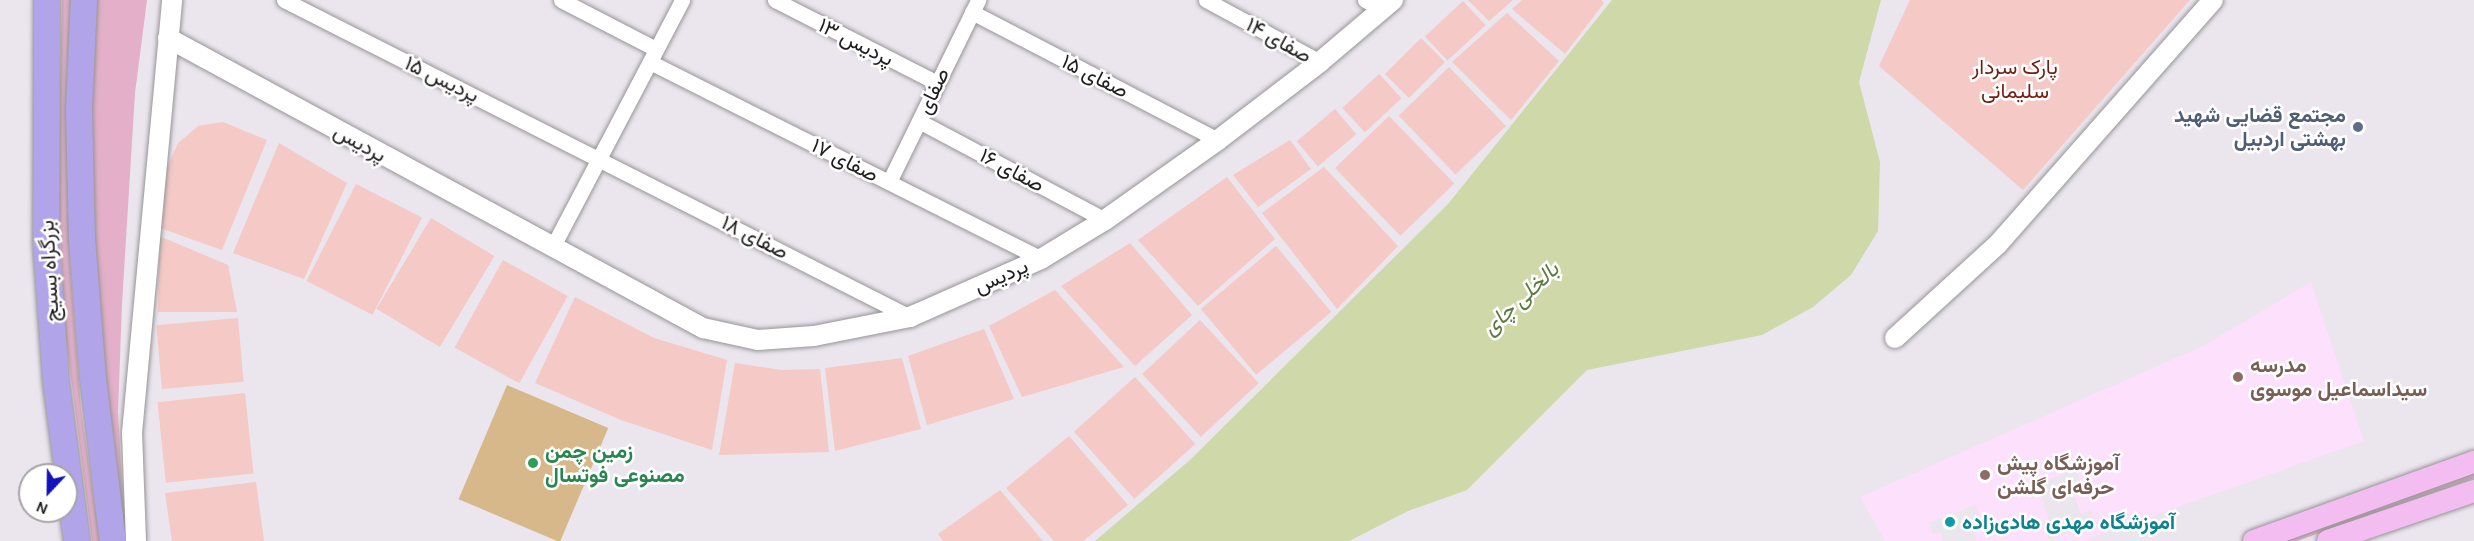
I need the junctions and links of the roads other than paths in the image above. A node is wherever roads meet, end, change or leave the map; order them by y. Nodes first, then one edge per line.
1 (47, 0) edge
2 (84, 0) edge
3 (172, 0) edge
4 (284, 0) edge
5 (561, 0) edge
6 (682, 0) edge
7 (775, 0) edge
8 (1206, 0) edge
9 (1365, 0) edge
10 (2213, 0) edge
11 (1388, 5) edge
12 (975, 6) edge
13 (168, 38) junction
14 (653, 55) junction
15 (1320, 62) junction
16 (937, 83) junction
17 (919, 121) junction
18 (1218, 140) junction
19 (600, 157) junction
20 (889, 182) junction
21 (1105, 220) junction
22 (552, 248) junction
23 (1041, 259) junction
24 (910, 317) junction
25 (1895, 338) dead end
26 (2474, 462) edge
27 (2474, 491) edge
28 (77, 541) edge
29 (113, 541) edge
30 (136, 541) edge
31 (2254, 541) edge
32 (2328, 541) edge

1 - 28 highway, بزرگراه بسیج
2 - 29 highway, بزرگراه بسیج
3 - 13 street
4 - 19 street, پردیس ۱۵
5 - 14 street, صفای ۱۷
6 - 14 street
7 - 16 street, پردیس ۱۳
8 - 15 street, صفای ۱۴
9 - 11 street
10 - 25 street
11 - 15 street, پردیس
12 - 16 street, صفای
12 - 18 street, صفای ۱۵
13 - 22 street, پردیس
13 - 30 street
14 - 19 street
14 - 20 street, صفای ۱۷
15 - 18 street, پردیس
16 - 17 street, صفای
17 - 20 street, صفای
17 - 21 street, صفای ۱۶
18 - 21 street, پردیس
19 - 22 street
19 - 24 street, صفای ۱۸
20 - 23 street, صفای ۱۷
21 - 23 street, پردیس
22 - 24 street, پردیس
23 - 24 street, پردیس
26 - 31 main road
27 - 32 main road

